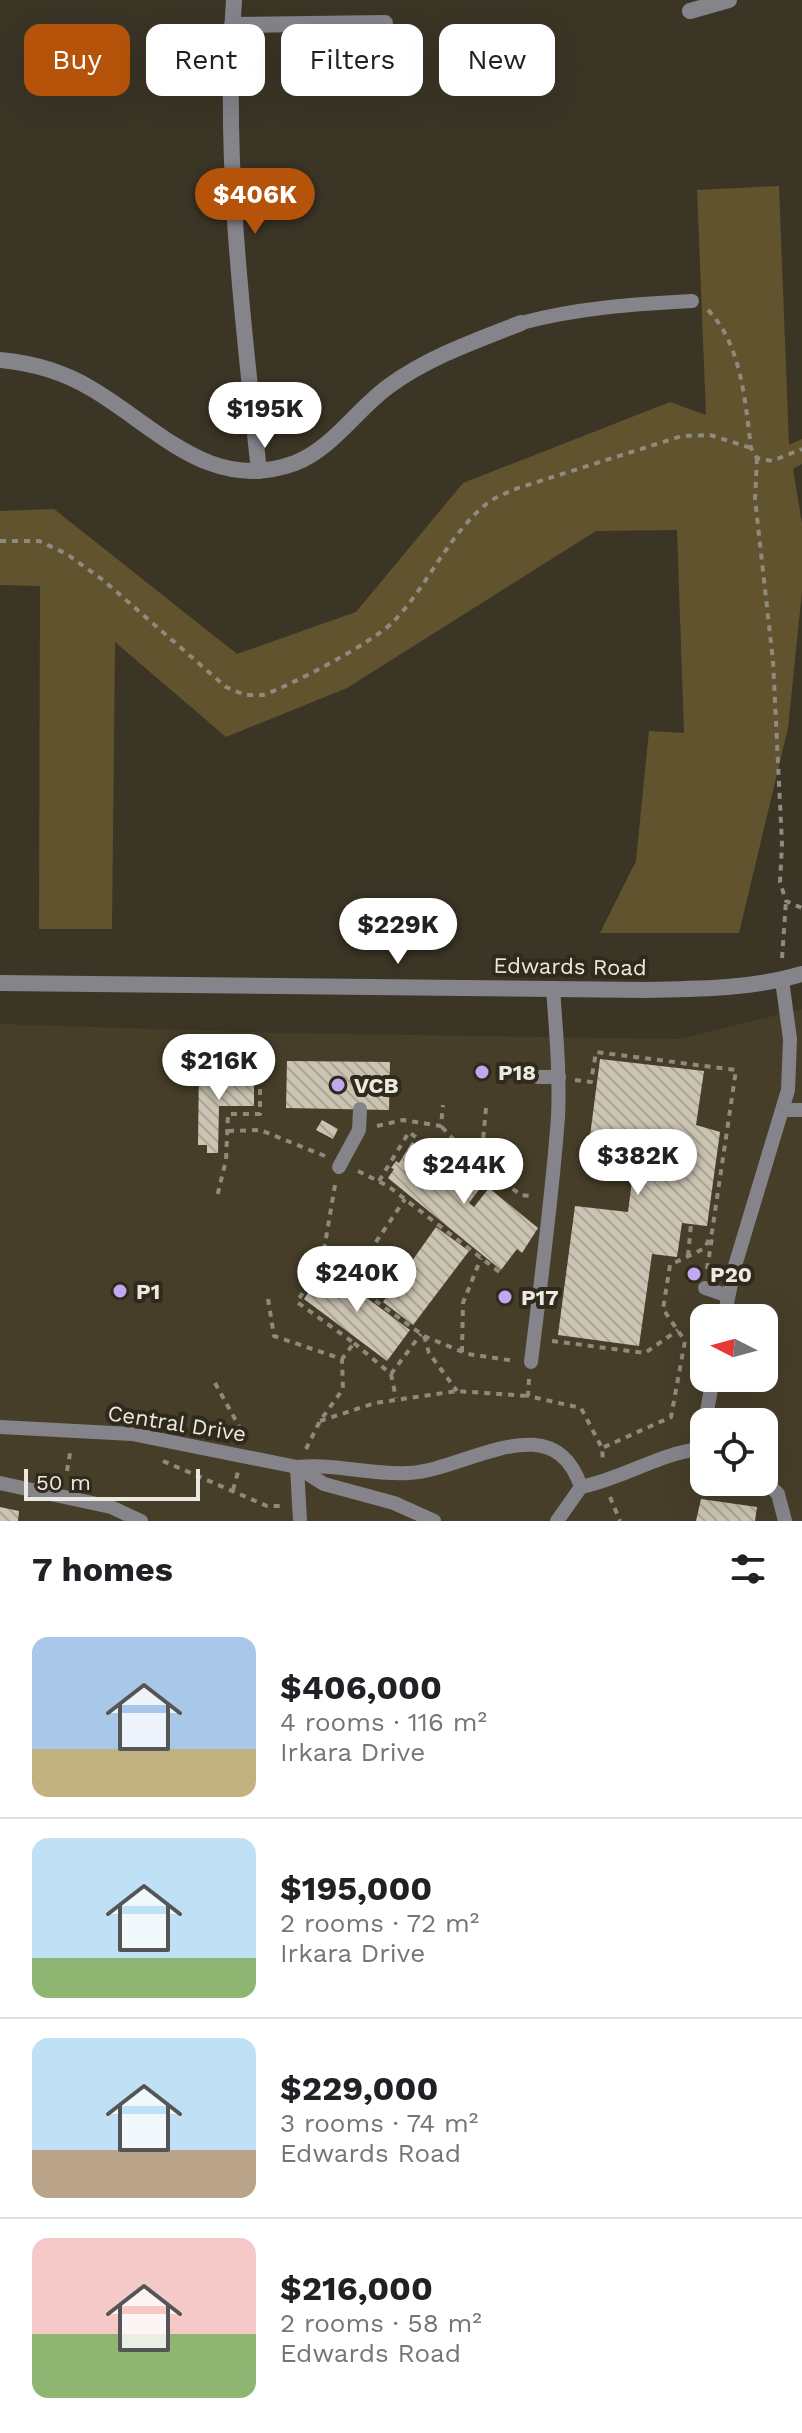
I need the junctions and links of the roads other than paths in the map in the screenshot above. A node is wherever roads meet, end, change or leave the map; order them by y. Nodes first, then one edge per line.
1 (234, 0) edge
2 (729, 0) edge
3 (690, 11) dead end
4 (385, 23) dead end
5 (232, 24) edge
6 (265, 25) edge
7 (232, 96) edge
8 (692, 301) road end
9 (521, 323) joint
10 (0, 360) edge
11 (259, 471) junction
12 (782, 971) junction
13 (802, 974) edge
14 (0, 983) edge
15 (553, 988) junction
16 (538, 1077) dead end
17 (559, 1077) junction
18 (360, 1109) dead end
19 (784, 1110) junction
20 (802, 1110) edge
21 (339, 1164) road end
22 (705, 1288) road end
23 (728, 1296) junction
24 (727, 1304) edge
25 (531, 1362) road end
26 (0, 1427) edge
27 (690, 1450) edge
28 (297, 1467) junction
29 (0, 1483) edge
30 (581, 1487) junction
31 (778, 1494) edge
32 (299, 1515) edge
33 (141, 1521) edge
34 (434, 1521) edge
35 (557, 1521) edge
36 (785, 1521) edge

1 - 5 street
2 - 3 street
4 - 6 street
7 - 11 street
8 - 9 lane
9 - 11 street
10 - 11 street
12 - 13 street, Edwards Road
12 - 15 street, Edwards Road
12 - 19 lane
14 - 15 street, Edwards Road
15 - 17 lane
16 - 17 lane
17 - 25 lane
18 - 21 lane
19 - 20 lane
19 - 23 lane
22 - 23 lane
23 - 24 lane
26 - 28 lane, Central Drive
27 - 30 lane
28 - 30 lane, Central Drive
28 - 32 lane
28 - 34 lane, Central Drive
29 - 33 lane
30 - 35 lane
31 - 36 lane

